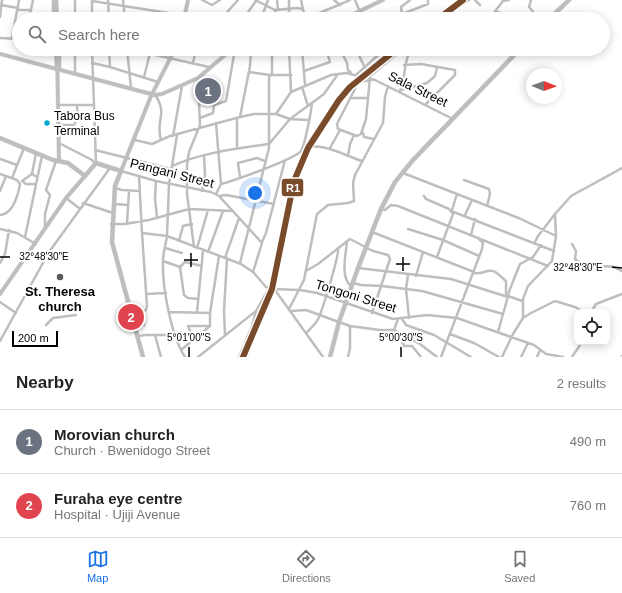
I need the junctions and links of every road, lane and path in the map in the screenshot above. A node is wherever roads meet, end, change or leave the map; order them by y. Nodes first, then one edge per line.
1 (2, 0) edge
2 (19, 0) edge
3 (33, 0) edge
4 (55, 0) edge
5 (75, 0) edge
6 (123, 0) edge
7 (188, 0) edge
8 (202, 0) edge
9 (220, 0) edge
10 (238, 0) edge
11 (256, 0) edge
12 (268, 0) edge
13 (277, 0) edge
14 (289, 0) edge
15 (301, 0) edge
16 (334, 0) edge
17 (350, 0) edge
18 (356, 0) edge
19 (383, 0) edge
20 (410, 0) edge
21 (428, 0) edge
22 (470, 0) edge
23 (475, 0) edge
24 (509, 0) edge
25 (531, 0) edge
26 (569, 0) edge
27 (92, 1) edge
28 (108, 2) edge
29 (1, 5) junction
30 (124, 5) junction
31 (340, 5) junction
32 (480, 5) dead end
33 (267, 8) junction
34 (18, 9) junction
35 (290, 9) junction
36 (302, 9) junction
37 (31, 10) joint
38 (277, 10) junction
39 (360, 11) joint
40 (17, 12) edge
41 (56, 12) edge
42 (75, 12) edge
43 (92, 12) edge
44 (109, 12) edge
45 (124, 12) edge
46 (159, 12) edge
47 (185, 12) edge
48 (227, 12) edge
49 (248, 12) edge
50 (265, 12) edge
51 (290, 12) edge
52 (304, 12) edge
53 (324, 12) edge
54 (402, 12) edge
55 (405, 12) edge
56 (451, 12) edge
57 (495, 12) edge
58 (533, 12) edge
59 (556, 12) edge
60 (0, 17) edge
61 (0, 38) edge
62 (12, 38) edge
63 (0, 54) edge
64 (57, 56) edge
65 (75, 56) edge
66 (92, 56) edge
67 (109, 56) edge
68 (129, 56) edge
69 (149, 56) edge
70 (162, 56) edge
71 (195, 56) edge
72 (224, 56) edge
73 (232, 56) edge
74 (250, 56) edge
75 (272, 56) edge
76 (290, 56) edge
77 (303, 56) edge
78 (328, 56) edge
79 (344, 56) edge
80 (359, 56) edge
81 (378, 56) edge
82 (395, 56) edge
83 (407, 56) edge
84 (513, 56) edge
85 (170, 58) junction
86 (92, 63) junction
87 (193, 63) junction
88 (404, 65) junction
89 (110, 67) junction
90 (209, 67) junction
91 (437, 67) junction
92 (365, 68) junction
93 (58, 69) junction
94 (304, 71) junction
95 (249, 72) junction
96 (75, 73) junction
97 (131, 73) junction
98 (338, 74) junction
99 (351, 74) junction
100 (271, 75) junction
101 (291, 75) junction
102 (357, 75) junction
103 (144, 77) junction
104 (92, 78) junction
105 (198, 78) junction
106 (369, 79) junction
107 (158, 82) junction
108 (182, 85) junction
109 (305, 85) junction
110 (388, 86) junction
111 (302, 87) junction
112 (131, 88) junction
113 (400, 90) junction
114 (291, 92) junction
115 (153, 95) junction
116 (351, 98) junction
117 (367, 98) junction
118 (312, 103) junction
119 (426, 104) junction
120 (59, 105) junction
121 (77, 106) junction
122 (92, 106) junction
123 (308, 106) junction
124 (268, 114) junction
125 (276, 114) junction
126 (238, 117) junction
127 (200, 118) junction
128 (453, 118) junction
129 (290, 119) junction
130 (308, 120) junction
131 (216, 123) junction
132 (59, 125) junction
133 (199, 128) junction
134 (340, 130) junction
135 (362, 132) junction
136 (177, 135) junction
137 (354, 135) junction
138 (173, 136) junction
139 (0, 138) edge
140 (374, 139) junction
141 (135, 140) junction
142 (161, 140) junction
143 (59, 144) junction
144 (269, 144) junction
145 (24, 148) junction
146 (237, 148) junction
147 (330, 148) junction
148 (95, 150) junction
149 (302, 150) junction
150 (219, 151) junction
151 (36, 152) junction
152 (42, 155) junction
153 (204, 155) junction
154 (348, 156) junction
155 (127, 158) junction
156 (0, 159) edge
157 (188, 159) junction
158 (58, 160) junction
159 (284, 161) junction
160 (362, 161) junction
161 (265, 162) junction
162 (95, 164) junction
163 (17, 165) junction
164 (172, 168) junction
165 (264, 168) junction
166 (622, 168) edge
167 (116, 170) junction
168 (402, 173) junction
169 (0, 174) edge
170 (32, 174) junction
171 (6, 176) junction
172 (85, 176) junction
173 (139, 176) junction
174 (37, 177) junction
175 (240, 177) junction
176 (12, 178) junction
177 (464, 180) dead end
178 (20, 181) junction
179 (156, 181) junction
180 (36, 184) junction
181 (169, 184) junction
182 (221, 184) junction
183 (115, 188) junction
184 (187, 188) junction
185 (0, 191) edge
186 (128, 191) junction
187 (139, 191) junction
188 (202, 191) junction
189 (216, 194) junction
190 (456, 194) junction
191 (219, 196) junction
192 (424, 196) dead end
193 (66, 198) junction
194 (472, 200) junction
195 (256, 201) junction
196 (84, 203) junction
197 (114, 204) junction
198 (274, 204) junction
199 (128, 205) junction
200 (487, 206) junction
201 (80, 208) junction
202 (381, 208) junction
203 (189, 209) junction
204 (208, 210) junction
205 (451, 210) junction
206 (222, 211) junction
207 (233, 211) junction
208 (112, 213) junction
209 (169, 214) junction
210 (555, 214) junction
211 (0, 215) edge
212 (465, 215) junction
213 (158, 218) junction
214 (239, 218) junction
215 (475, 219) junction
216 (141, 222) junction
217 (127, 223) junction
218 (112, 224) junction
219 (192, 224) junction
220 (448, 226) junction
221 (249, 227) junction
222 (0, 229) edge
223 (45, 229) junction
224 (408, 229) dead end
225 (8, 230) junction
226 (544, 230) junction
227 (372, 232) junction
228 (142, 233) junction
229 (471, 235) junction
230 (167, 236) junction
231 (556, 236) junction
232 (25, 237) junction
233 (477, 237) junction
234 (444, 240) junction
235 (179, 241) junction
236 (347, 241) junction
237 (262, 242) junction
238 (535, 242) junction
239 (36, 244) junction
240 (572, 244) dead end
241 (541, 245) junction
242 (366, 247) junction
243 (165, 248) junction
244 (195, 248) junction
245 (338, 248) junction
246 (0, 251) edge
247 (203, 251) junction
248 (554, 251) junction
249 (208, 252) junction
250 (423, 252) junction
251 (182, 253) dead end
252 (5, 254) junction
253 (219, 256) junction
254 (479, 256) junction
255 (437, 257) junction
256 (226, 258) junction
257 (528, 258) junction
258 (163, 261) junction
259 (240, 263) junction
260 (0, 264) edge
261 (202, 266) junction
262 (548, 266) junction
263 (180, 267) junction
264 (358, 268) junction
265 (306, 271) junction
266 (622, 271) edge
267 (253, 272) junction
268 (386, 272) junction
269 (474, 273) junction
270 (408, 275) junction
271 (416, 276) junction
272 (352, 284) junction
273 (469, 285) junction
274 (382, 286) junction
275 (268, 288) junction
276 (406, 289) junction
277 (275, 290) junction
278 (300, 290) junction
279 (166, 293) junction
280 (0, 294) edge
281 (146, 294) junction
282 (622, 294) edge
283 (524, 295) junction
284 (326, 296) junction
285 (507, 296) junction
286 (518, 298) junction
287 (198, 299) junction
288 (0, 302) edge
289 (523, 302) junction
290 (346, 303) junction
291 (462, 303) junction
292 (579, 309) edge
293 (593, 309) edge
294 (290, 310) junction
295 (256, 311) junction
296 (16, 312) junction
297 (169, 312) junction
298 (196, 312) junction
299 (141, 313) junction
300 (210, 313) junction
301 (372, 313) junction
302 (503, 314) junction
303 (76, 315) dead end
304 (320, 315) junction
305 (133, 318) junction
306 (409, 318) junction
307 (457, 318) junction
308 (523, 318) junction
309 (402, 319) junction
310 (398, 320) junction
311 (339, 322) junction
312 (46, 325) dead end
313 (144, 325) dead end
314 (210, 326) junction
315 (350, 326) junction
316 (394, 330) junction
317 (398, 332) junction
318 (498, 332) junction
319 (306, 333) junction
320 (450, 334) junction
321 (155, 335) junction
322 (174, 335) junction
323 (225, 335) junction
324 (137, 336) junction
325 (511, 338) junction
326 (194, 340) junction
327 (0, 341) edge
328 (447, 342) junction
329 (528, 343) junction
330 (580, 345) edge
331 (181, 350) junction
332 (540, 350) junction
333 (200, 356) edge
334 (143, 357) edge
335 (161, 357) edge
336 (185, 357) edge
337 (239, 357) edge
338 (323, 357) edge
339 (330, 357) edge
340 (348, 357) edge
341 (421, 357) edge
342 (437, 357) edge
343 (441, 357) edge
344 (471, 357) edge
345 (499, 357) edge
346 (502, 357) edge
347 (521, 357) edge
348 (537, 357) edge
349 (563, 357) edge
350 (572, 357) edge

1 - 29 street
2 - 34 street
3 - 37 street
4 - 41 main road
5 - 42 street
6 - 30 street
7 - 47 main road
8 - 9 street
10 - 48 street
11 - 33 street
11 - 49 street
12 - 33 street
13 - 38 street
14 - 35 street
15 - 36 street
16 - 31 street
17 - 31 street
18 - 39 street
19 - 39 main road
20 - 54 street
21 - 55 street
22 - 56 street
23 - 32 street
24 - 57 street
25 - 58 street
26 - 59 highway
27 - 28 street
27 - 43 street
28 - 30 street
28 - 44 street
29 - 34 street
29 - 60 street
30 - 45 street
30 - 46 street
31 - 53 street
33 - 38 street
33 - 50 street
34 - 37 street
34 - 40 street
35 - 36 street
35 - 38 street
35 - 51 street
36 - 52 street
61 - 62 street
63 - 93 main road
64 - 93 main road
65 - 96 street
66 - 86 street
67 - 89 street
68 - 97 street
69 - 103 street
70 - 85 street
71 - 87 street
72 - 90 main road
73 - 127 street
74 - 95 street
75 - 100 street
76 - 101 street
77 - 94 street
78 - 94 street
79 - 99 street
80 - 92 street
81 - 92 street
82 - 106 street
83 - 88 street
84 - 128 highway
85 - 87 street
85 - 107 main road
86 - 89 street
86 - 104 street
87 - 90 street
88 - 91 street
88 - 113 street
89 - 97 street
90 - 105 main road
91 - 113 street
91 - 119 street
92 - 102 street
93 - 96 main road
93 - 120 main road
94 - 109 street
95 - 100 street
95 - 126 street
96 - 104 main road
97 - 103 street
97 - 112 street
98 - 99 street, Sala Street
98 - 109 street, Sala Street
98 - 118 street
99 - 102 street, Sala Street
100 - 101 street
100 - 124 street
101 - 114 street
102 - 106 street, Sala Street
103 - 107 street
104 - 112 main road
104 - 122 street
105 - 108 main road
105 - 127 street
106 - 110 street, Sala Street
106 - 116 street
106 - 117 street
107 - 115 main road
108 - 115 main road
108 - 138 street
109 - 111 street, Sala Street
110 - 113 street, Sala Street
110 - 140 street
111 - 114 street, Sala Street
111 - 123 street
112 - 115 main road
113 - 119 street, Sala Street
114 - 125 street
115 - 141 main road
115 - 142 street
116 - 117 street
116 - 134 street
117 - 135 street
118 - 123 street
118 - 130 street
119 - 128 street, Sala Street
120 - 121 street
120 - 132 main road
121 - 122 street
121 - 132 street
122 - 148 street
123 - 129 street
124 - 125 street
124 - 126 street
124 - 144 street
125 - 129 street
126 - 131 street
126 - 146 street
127 - 133 street
128 - 168 highway
129 - 130 street
129 - 144 street
130 - 149 street
131 - 133 street
131 - 150 street
132 - 143 main road
133 - 136 street
133 - 157 street
134 - 137 street
134 - 147 street
135 - 137 street
135 - 140 street
136 - 138 street
136 - 164 street
137 - 154 street
138 - 142 street
139 - 145 highway
140 - 160 street
141 - 142 street
141 - 155 main road
143 - 158 main road
143 - 162 street
144 - 146 street
144 - 161 street
145 - 151 highway
145 - 163 street
146 - 150 street
147 - 149 street
147 - 154 street
148 - 155 street
148 - 162 street
149 - 159 street
150 - 153 street
150 - 182 street
151 - 152 highway
151 - 170 street
152 - 158 highway
152 - 174 street
153 - 157 street
153 - 188 street
154 - 160 street
155 - 164 street
155 - 167 main road
156 - 163 street
157 - 164 street
157 - 184 street
158 - 172 highway
158 - 223 street
159 - 165 street
159 - 198 street
160 - 265 street
161 - 165 street
161 - 175 street
162 - 167 highway
162 - 172 highway
163 - 176 street
164 - 181 street
165 - 175 street
165 - 195 street
166 - 210 street
167 - 173 street, Pangani Street
167 - 183 highway
167 - 196 street
167 - 208 highway
168 - 190 street
168 - 202 highway
169 - 171 street
170 - 174 street
170 - 178 street
171 - 176 street
171 - 185 street
172 - 193 main road
173 - 179 street, Pangani Street
173 - 187 street
174 - 180 street
175 - 182 street
176 - 178 street
177 - 200 street
178 - 180 street
178 - 211 street
179 - 181 street, Pangani Street
179 - 213 street
180 - 232 street
181 - 184 street, Pangani Street
181 - 209 street
182 - 189 street
183 - 186 street
183 - 197 highway
184 - 188 street, Pangani Street
184 - 203 street
186 - 187 street
186 - 199 street
187 - 216 street
188 - 189 street, Pangani Street
189 - 191 street, Pangani Street
190 - 194 street
190 - 205 street
191 - 195 street
191 - 207 street, Pangani Street
192 - 205 street
193 - 201 street
193 - 223 main road
194 - 200 street
194 - 212 street
195 - 198 street
195 - 221 street
196 - 201 street
196 - 208 street
197 - 199 street
197 - 208 highway
198 - 237 street
199 - 217 street
200 - 226 street
201 - 296 street
202 - 220 street
202 - 227 highway
203 - 204 street
203 - 209 street
203 - 219 street
204 - 206 street
204 - 244 street
205 - 212 street
205 - 220 street
206 - 207 street
206 - 249 street
207 - 214 street, Pangani Street
208 - 218 highway
209 - 213 street
209 - 230 street
210 - 226 street
210 - 231 street
212 - 215 street
213 - 216 street
214 - 221 street, Pangani Street
214 - 256 street
215 - 229 street
215 - 238 street
216 - 217 street
216 - 228 street
217 - 218 street
218 - 305 highway
219 - 235 street
219 - 244 street
220 - 229 street
220 - 234 street
221 - 237 street, Pangani Street
221 - 259 street
222 - 225 street
223 - 239 main road
224 - 234 street
225 - 232 street
225 - 252 street
226 - 231 street
226 - 238 street
227 - 242 highway
227 - 250 street
228 - 230 street
228 - 281 street
229 - 233 street
230 - 235 street
230 - 243 street
231 - 248 street
232 - 239 street
233 - 254 street
233 - 257 street
234 - 254 street
234 - 255 street
235 - 244 street
236 - 242 street
236 - 245 street
236 - 272 street
237 - 267 street
238 - 241 street
239 - 280 main road
240 - 266 street
241 - 248 street
241 - 257 street
242 - 264 highway
242 - 268 street
243 - 251 street
243 - 258 street
244 - 247 street
245 - 265 street
245 - 284 street
246 - 252 street
247 - 249 street
247 - 261 street
248 - 262 street
249 - 253 street
250 - 255 street
250 - 271 street
252 - 260 street
253 - 256 street
253 - 300 street
254 - 269 street
255 - 269 street
256 - 259 street
256 - 323 street
257 - 262 street
257 - 285 street
258 - 263 street
258 - 279 street
259 - 267 street
261 - 263 street
261 - 287 street
262 - 283 street
263 - 287 street
264 - 268 street
264 - 272 highway
265 - 278 street
267 - 275 street
268 - 270 street
268 - 274 street
269 - 273 street
269 - 285 street
270 - 271 street
270 - 276 street
271 - 273 street
272 - 274 street
272 - 290 highway
273 - 285 street
273 - 291 street
274 - 276 street
274 - 301 street
275 - 277 street, Tongoni Street
275 - 295 street
276 - 291 street
276 - 306 street
277 - 278 street, Tongoni Street
277 - 294 street
278 - 284 street, Tongoni Street
278 - 294 street
279 - 281 street
279 - 297 street
281 - 299 street
282 - 293 street
283 - 286 street
283 - 289 street
284 - 290 street, Tongoni Street
284 - 304 street
285 - 286 street
285 - 302 street
286 - 289 street
287 - 298 street
288 - 296 street
289 - 308 street
290 - 301 street, Tongoni Street
290 - 311 highway
291 - 302 street
291 - 307 street
292 - 308 street
294 - 304 street
294 - 319 street
295 - 323 street
295 - 337 street
296 - 327 street
297 - 298 street
297 - 322 street
298 - 300 street
299 - 305 street
299 - 313 street
300 - 314 street
301 - 310 street, Tongoni Street
302 - 318 street
303 - 312 street
304 - 311 street
304 - 319 street
305 - 324 highway
306 - 307 street, Tongoni Street
306 - 309 street, Tongoni Street
307 - 318 street, Tongoni Street
307 - 320 street
308 - 325 street
309 - 310 street, Tongoni Street
309 - 328 street
310 - 316 street
311 - 315 street
311 - 339 highway
314 - 326 street
314 - 326 street
315 - 316 street
315 - 340 street
316 - 317 street
317 - 341 street
317 - 342 street
318 - 325 street, Tongoni Street
319 - 338 street
320 - 328 street
320 - 345 street
321 - 322 street
321 - 324 street
321 - 335 street
322 - 331 street
323 - 333 street
324 - 334 highway
325 - 329 street, Tongoni Street
325 - 346 street
326 - 331 street
328 - 343 street
328 - 344 street
329 - 332 street, Tongoni Street
329 - 347 street
330 - 350 street
331 - 336 street
332 - 348 street
332 - 349 street, Tongoni Street

